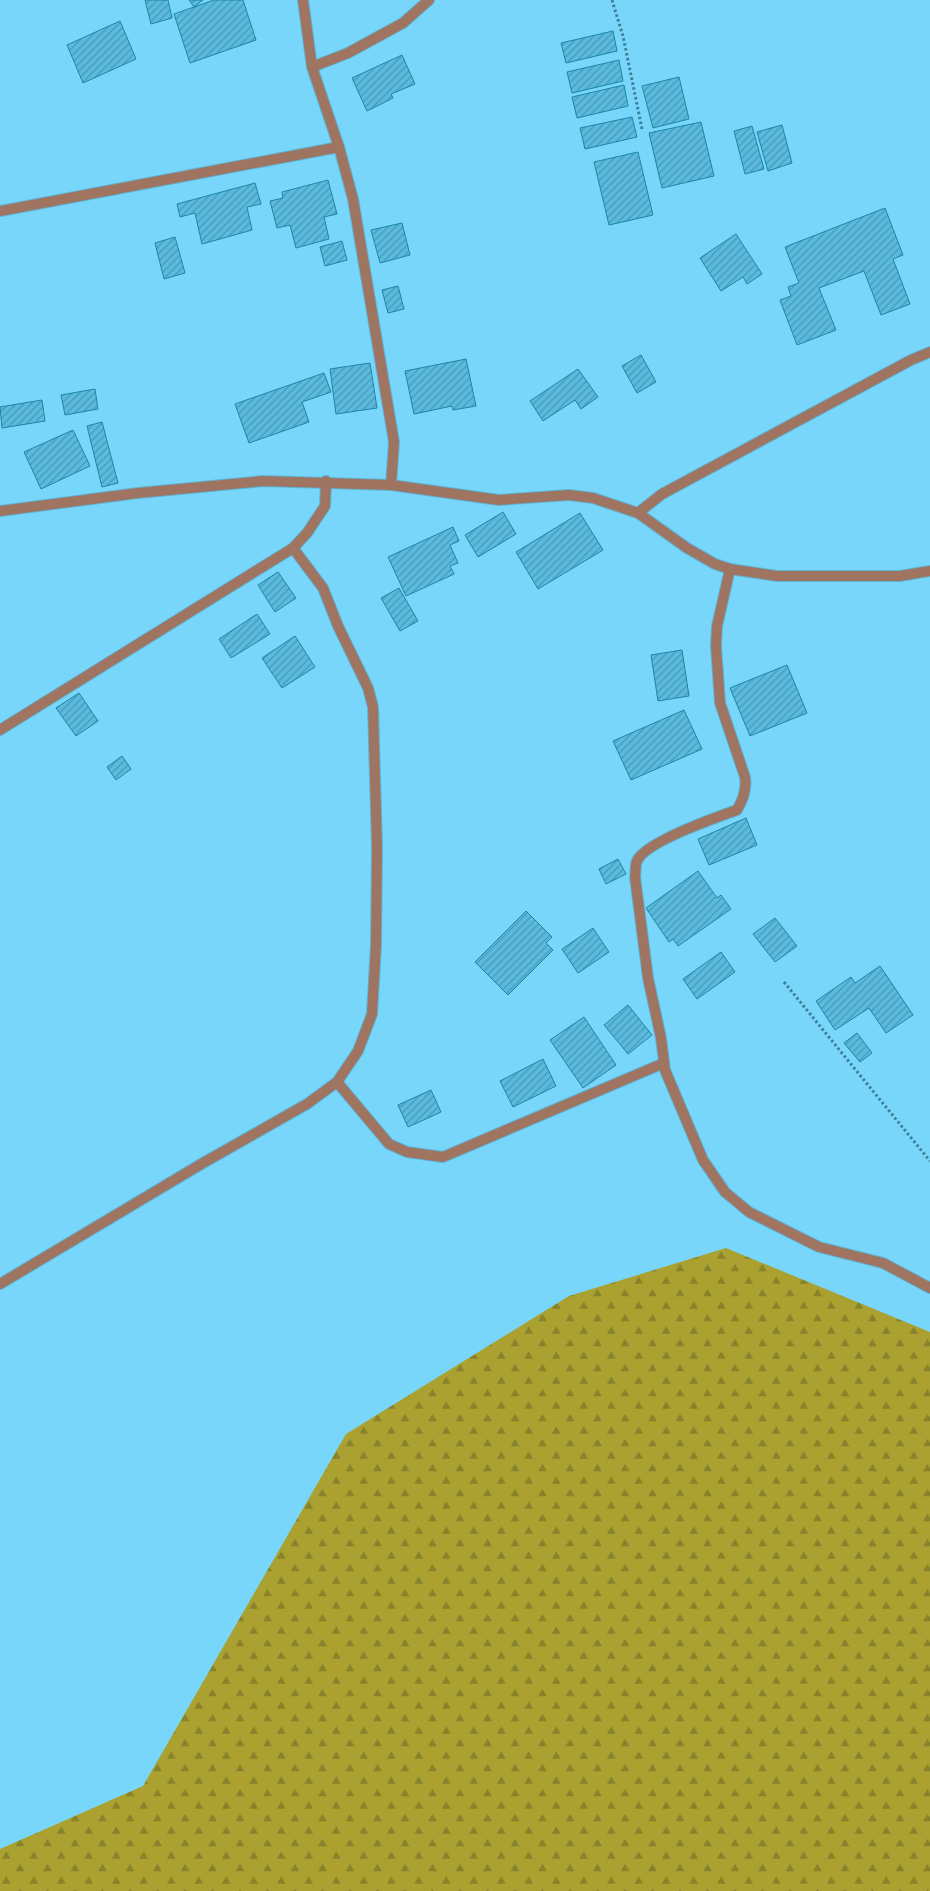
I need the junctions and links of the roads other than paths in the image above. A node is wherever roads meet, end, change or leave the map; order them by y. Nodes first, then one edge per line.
1 (303, 0) edge
2 (429, 0) edge
3 (312, 67) junction
4 (339, 147) junction
5 (0, 211) edge
6 (930, 352) edge
7 (326, 481) junction
8 (391, 485) junction
9 (0, 511) edge
10 (638, 513) junction
11 (293, 548) junction
12 (730, 569) junction
13 (930, 571) edge
14 (0, 730) edge
15 (664, 1063) junction
16 (337, 1082) junction
17 (0, 1284) edge
18 (930, 1288) edge

1 - 3 street
2 - 3 street
3 - 4 street
4 - 5 street
4 - 8 street
6 - 10 street
7 - 8 street
7 - 9 street
7 - 11 street
8 - 10 street
10 - 12 street
11 - 14 street
11 - 16 street
12 - 13 street
12 - 15 street
15 - 16 street
15 - 18 street
16 - 17 street

